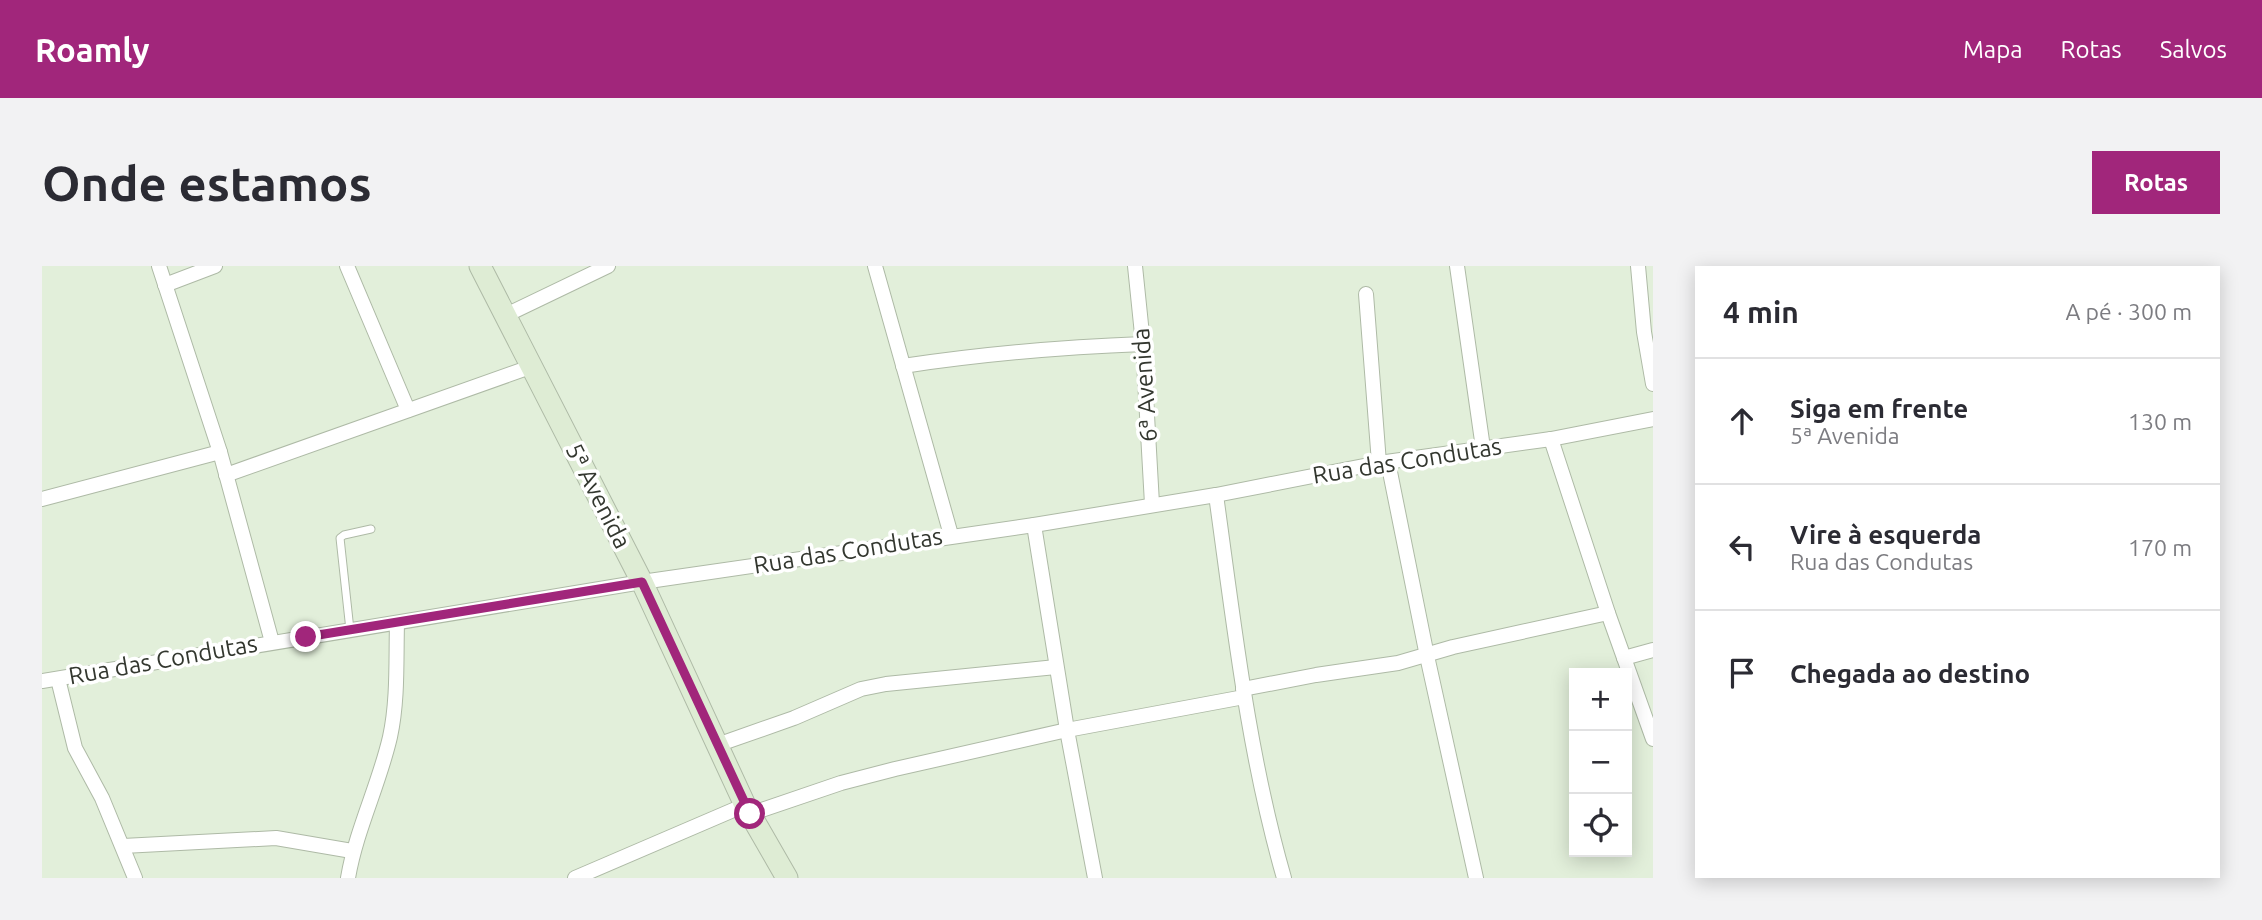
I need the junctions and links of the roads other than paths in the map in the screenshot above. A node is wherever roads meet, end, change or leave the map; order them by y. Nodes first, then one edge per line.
1 (159, 266) edge
2 (215, 266) edge
3 (347, 266) edge
4 (480, 266) edge
5 (608, 266) edge
6 (875, 266) edge
7 (1137, 266) edge
8 (1457, 266) edge
9 (1638, 266) edge
10 (165, 285) junction
11 (1366, 294) dead end
12 (506, 315) junction
13 (1143, 344) junction
14 (533, 366) junction
15 (903, 366) junction
16 (1653, 384) edge
17 (408, 410) junction
18 (1653, 419) edge
19 (1551, 439) junction
20 (1483, 448) junction
21 (220, 452) junction
22 (1383, 463) junction
23 (226, 475) junction
24 (1216, 495) junction
25 (42, 499) edge
26 (1152, 504) junction
27 (1034, 525) junction
28 (371, 528) dead end
29 (951, 535) junction
30 (642, 582) junction
31 (1608, 613) junction
32 (397, 623) junction
33 (350, 630) junction
34 (271, 642) junction
35 (1653, 650) edge
36 (1427, 656) junction
37 (1624, 658) junction
38 (1056, 667) junction
39 (58, 678) junction
40 (42, 681) edge
41 (1243, 693) junction
42 (1066, 730) junction
43 (1653, 740) edge
44 (718, 745) junction
45 (748, 809) junction
46 (122, 846) junction
47 (352, 851) junction
48 (135, 878) edge
49 (348, 878) edge
50 (575, 878) edge
51 (787, 878) edge
52 (1095, 878) edge
53 (1284, 878) edge
54 (1476, 878) edge

1 - 10 street
2 - 10 street
3 - 17 street
4 - 12 street, 5ª Avenida
5 - 12 street
6 - 15 street
7 - 13 street, 6ª Avenida
8 - 20 street
9 - 16 street
10 - 21 street
11 - 22 street
12 - 14 street, 5ª Avenida
13 - 15 street
13 - 26 street, 6ª Avenida
14 - 17 street
14 - 30 street, 5ª Avenida
15 - 29 street
17 - 23 street
18 - 19 street, Rua das Condutas
19 - 20 street, Rua das Condutas
19 - 31 street
20 - 22 street, Rua das Condutas
21 - 23 street
21 - 25 street
22 - 24 street, Rua das Condutas
22 - 36 street
23 - 34 street
24 - 26 street, Rua das Condutas
24 - 41 street
26 - 27 street, Rua das Condutas
27 - 29 street, Rua das Condutas
27 - 38 street
28 - 33 lane
29 - 30 street, Rua das Condutas
30 - 32 street, Rua das Condutas
30 - 44 street, 5ª Avenida
31 - 36 street
31 - 37 street
32 - 33 street, Rua das Condutas
32 - 47 street
33 - 34 street, Rua das Condutas
34 - 39 street, Rua das Condutas
35 - 37 street
36 - 41 street
36 - 54 street
37 - 43 street
38 - 42 street
38 - 44 street
39 - 40 street, Rua das Condutas
39 - 46 street
41 - 42 street
41 - 53 street
42 - 45 street
42 - 52 street
44 - 45 street, 5ª Avenida
45 - 50 street
45 - 51 street, 5ª Avenida
46 - 47 street
46 - 48 street
47 - 49 street

